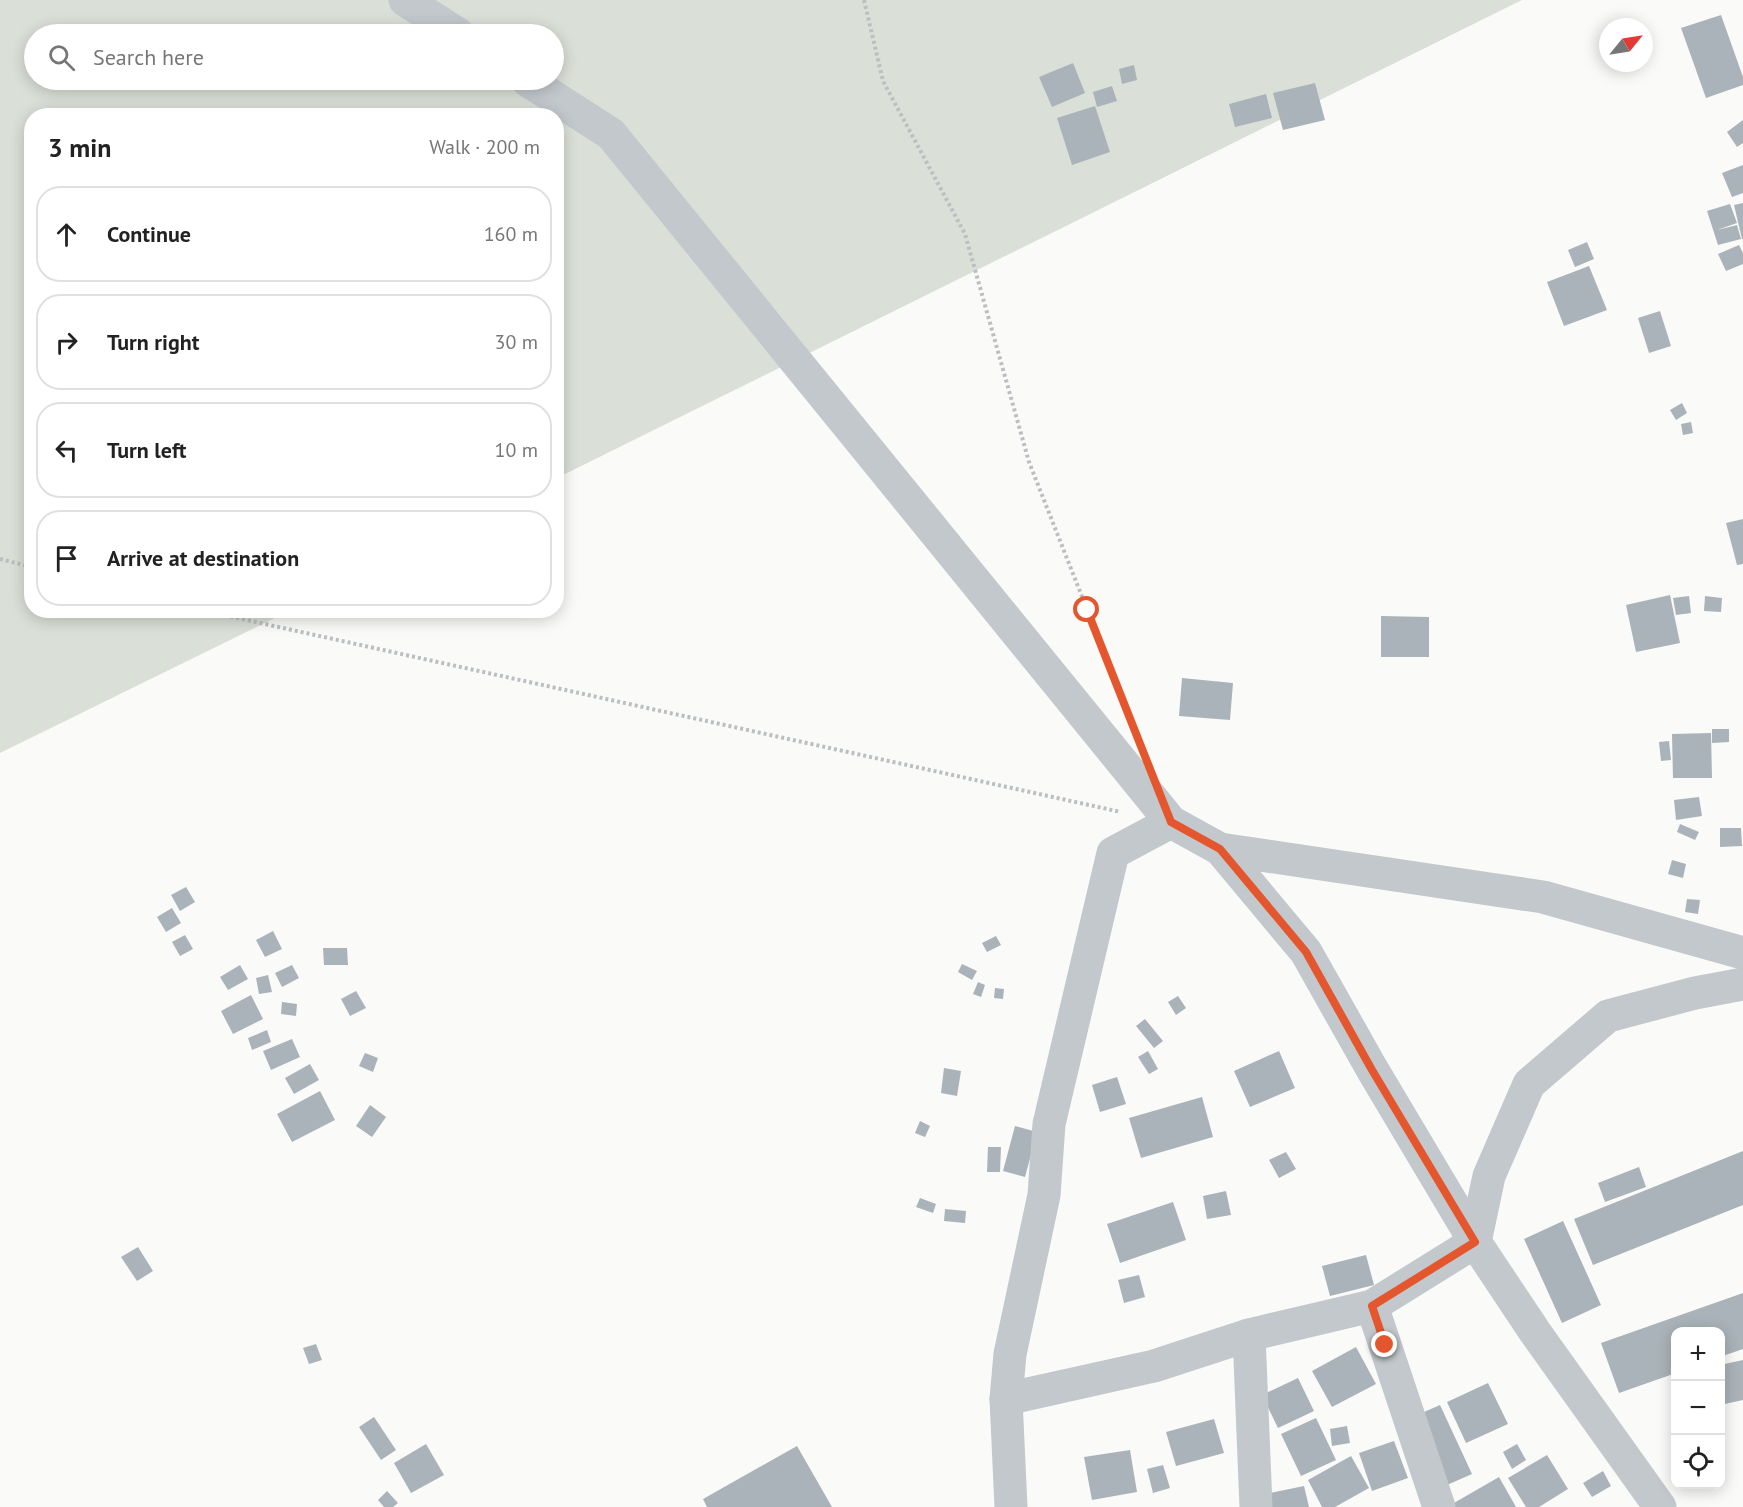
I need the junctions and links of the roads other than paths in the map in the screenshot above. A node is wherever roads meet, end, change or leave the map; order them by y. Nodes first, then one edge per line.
1 (405, 0) edge
2 (442, 24) edge
3 (543, 90) edge
4 (1171, 822) junction
5 (1220, 849) junction
6 (1743, 953) edge
7 (1743, 984) edge
8 (1475, 1242) junction
9 (1372, 1306) junction
10 (1249, 1335) junction
11 (1006, 1399) junction
12 (1011, 1507) edge
13 (1256, 1507) edge
14 (1439, 1507) edge
15 (1660, 1507) edge

1 - 2 street
3 - 4 street
4 - 5 street
4 - 11 street
5 - 6 street
5 - 8 street
7 - 8 street
8 - 9 street
8 - 15 street
9 - 10 street
9 - 14 street
10 - 11 street
10 - 13 street
11 - 12 street

